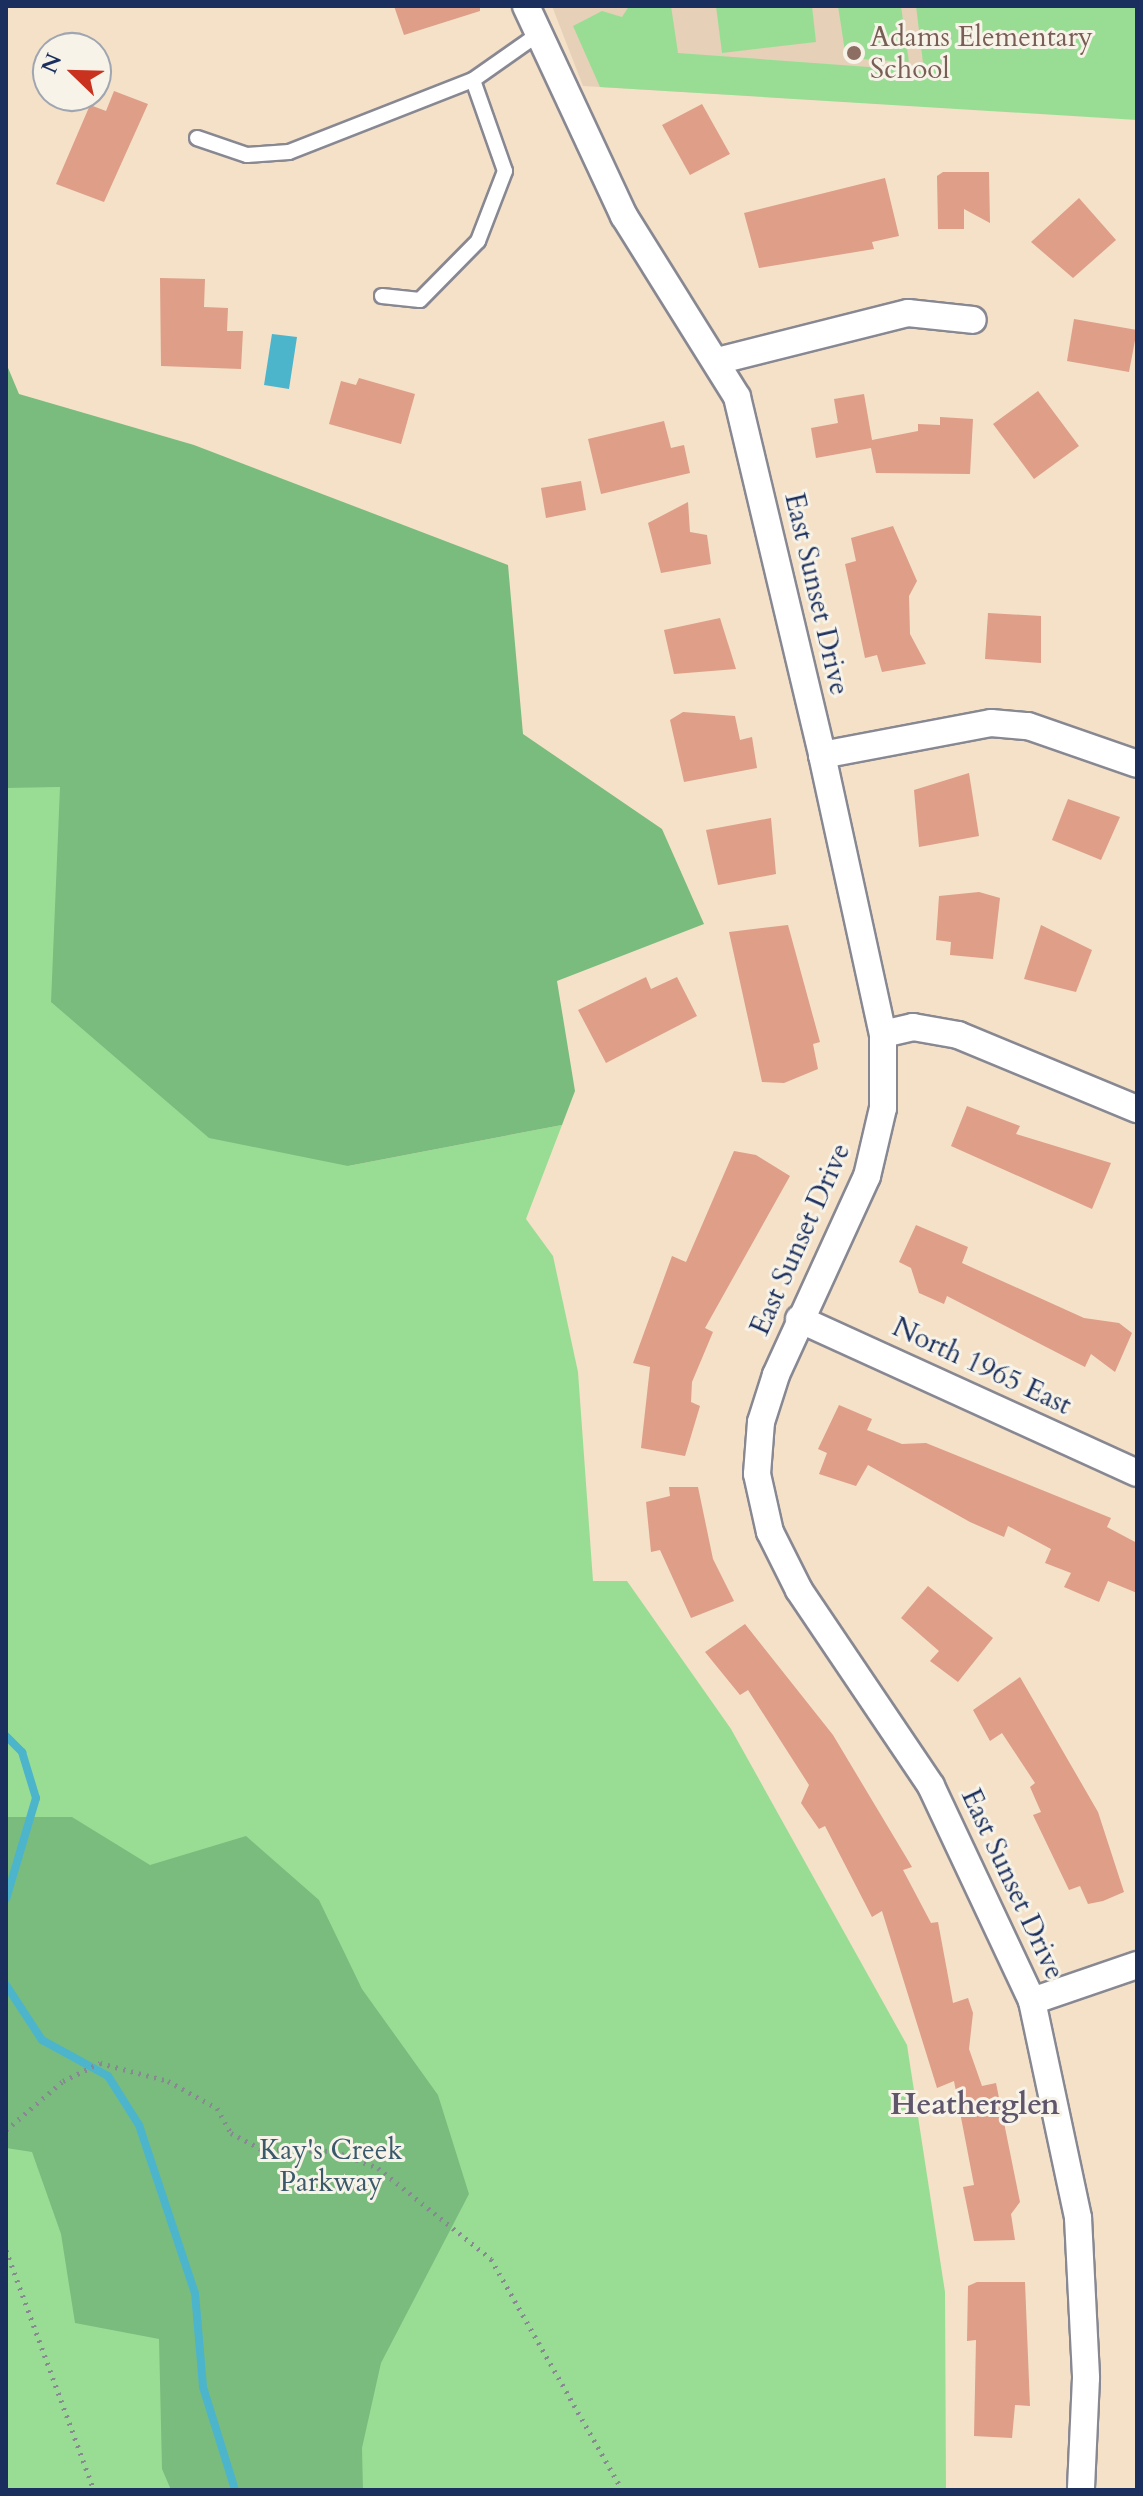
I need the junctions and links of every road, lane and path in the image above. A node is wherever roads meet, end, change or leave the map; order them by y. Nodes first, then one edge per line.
1 (534, 15) edge
2 (473, 80) junction
3 (197, 138) dead end
4 (382, 296) dead end
5 (973, 320) dead end
6 (721, 360) junction
7 (822, 755) junction
8 (1137, 764) edge
9 (883, 1034) junction
10 (1137, 1109) edge
11 (799, 1319) junction
12 (1137, 1473) edge
13 (1137, 1965) edge
14 (1032, 2001) junction
15 (6, 2130) edge
16 (6, 2250) edge
17 (94, 2490) edge
18 (622, 2490) edge
19 (1081, 2490) edge

1 - 2 lane
1 - 6 street, East Sunset Drive
2 - 3 lane
2 - 4 lane
5 - 6 street
6 - 7 street, East Sunset Drive
7 - 8 street
7 - 9 street, East Sunset Drive
9 - 10 street
9 - 11 street, East Sunset Drive
11 - 12 street, North 1965 East
11 - 14 street, East Sunset Drive
13 - 14 street
14 - 19 street, East Sunset Drive
15 - 18 path
16 - 17 path

